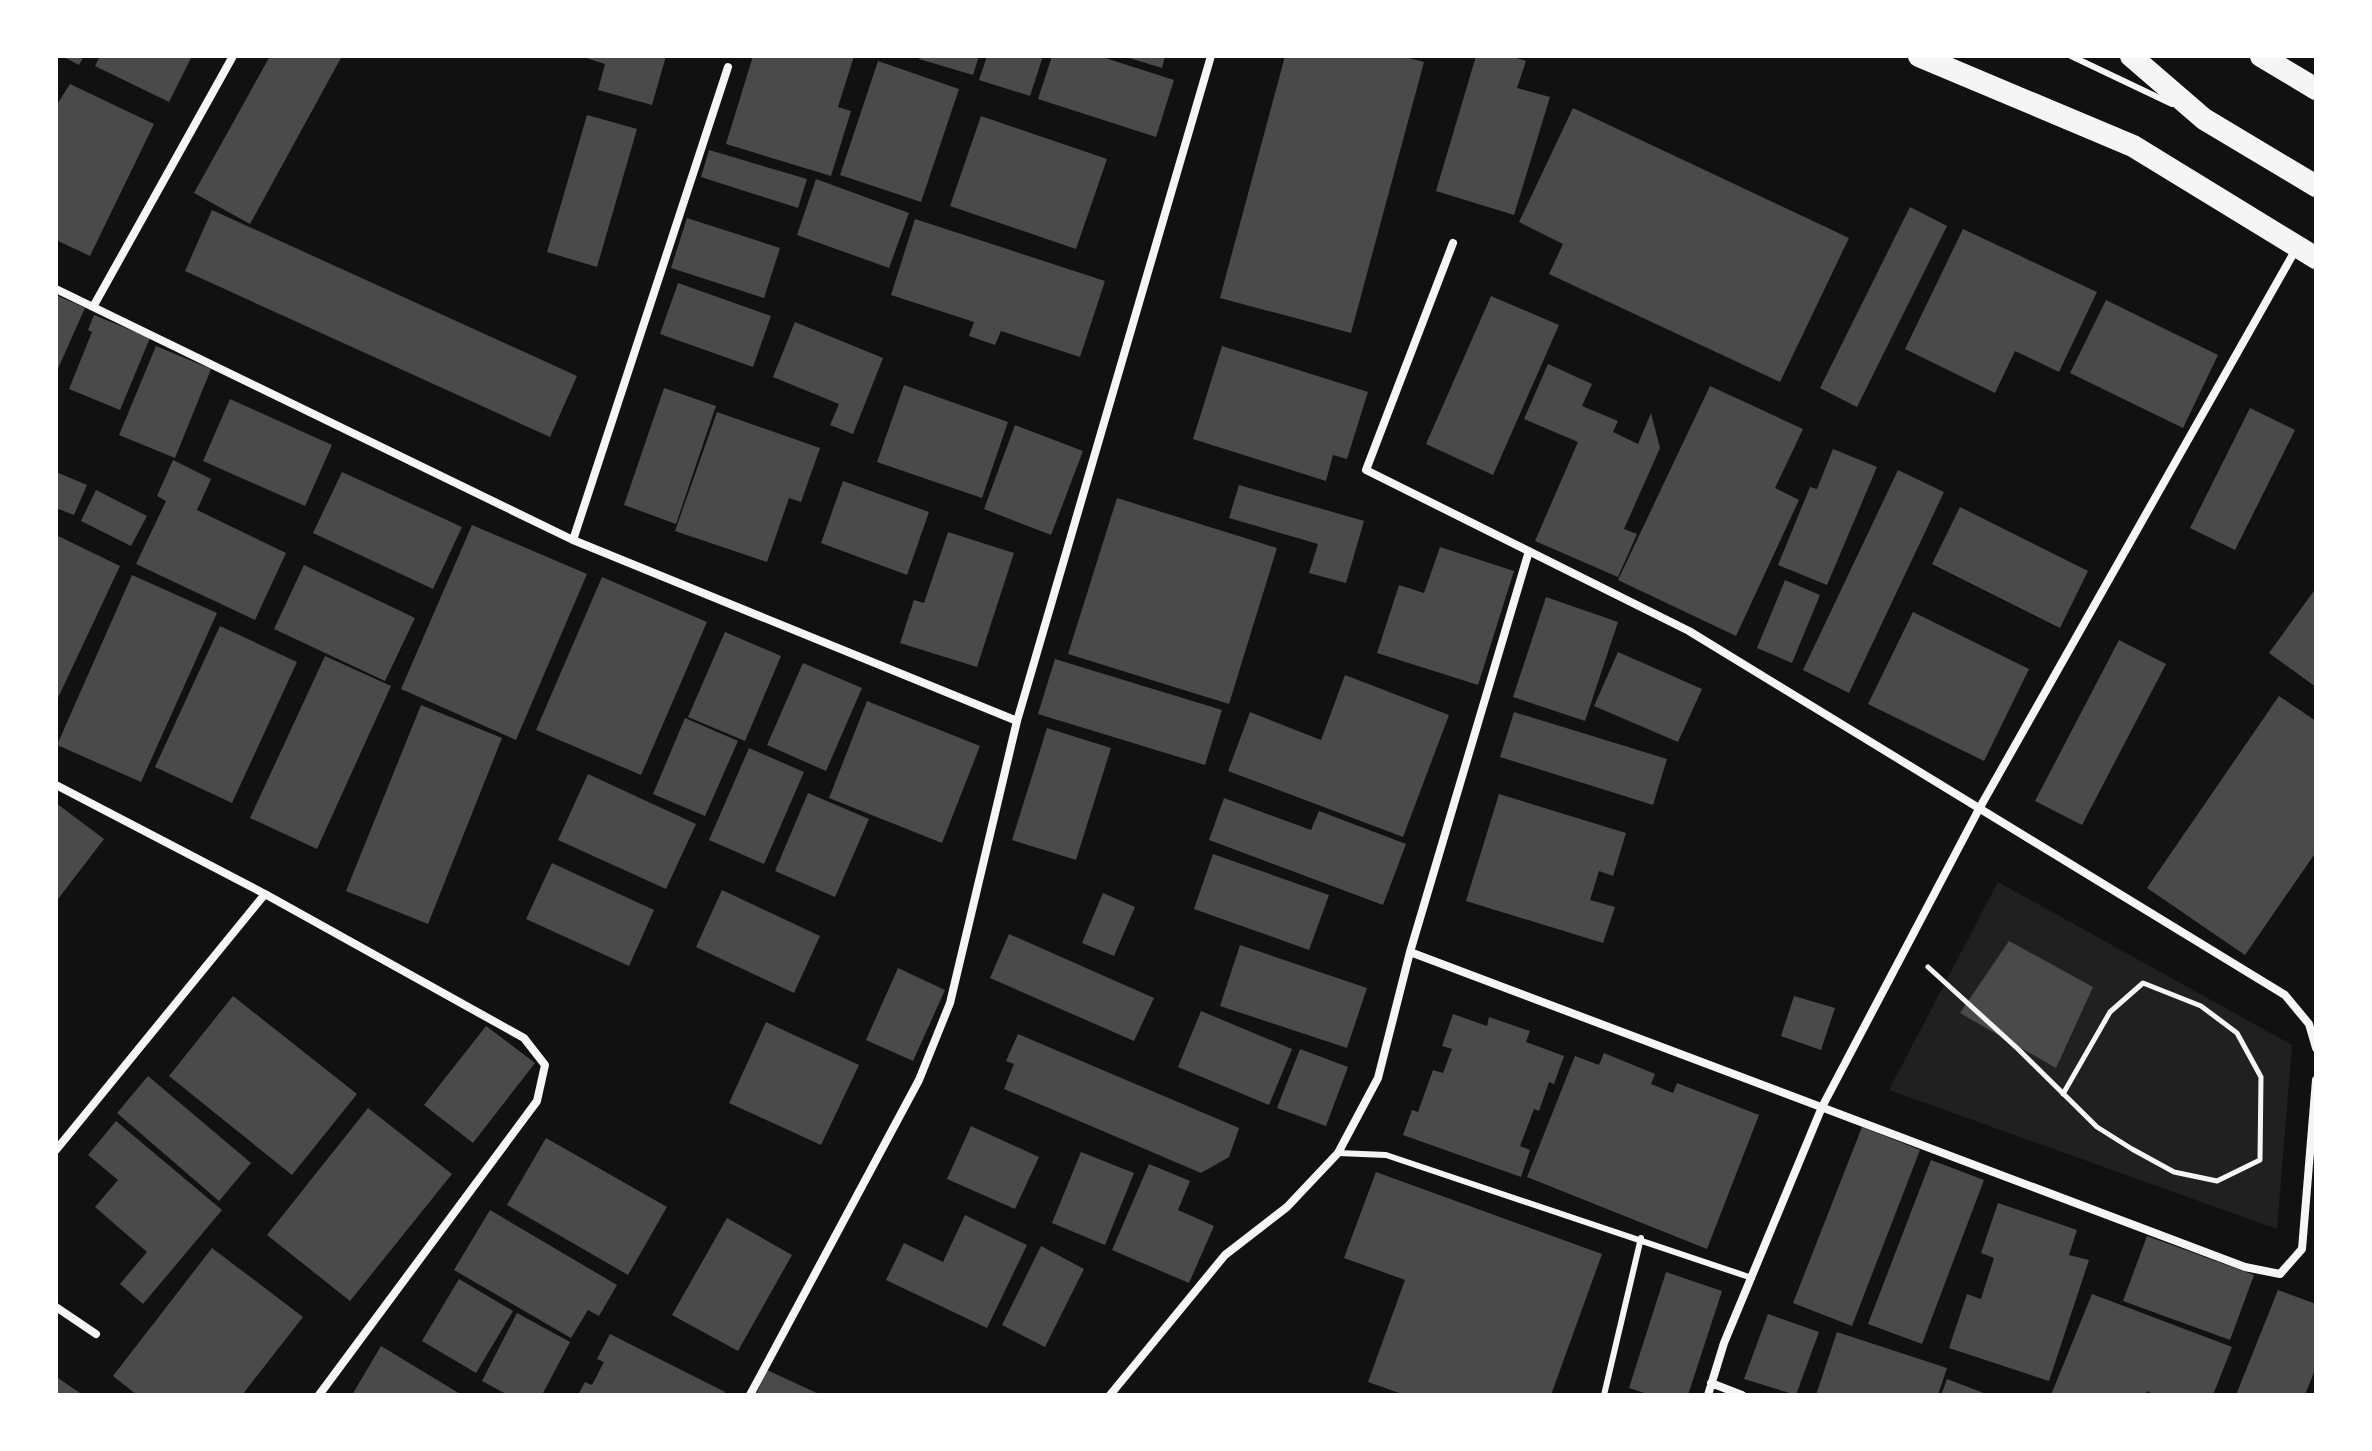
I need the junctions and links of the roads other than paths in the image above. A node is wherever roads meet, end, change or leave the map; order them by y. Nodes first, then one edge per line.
1 (233, 56) edge
2 (1211, 56) edge
3 (1919, 56) edge
4 (2071, 56) edge
5 (2131, 56) edge
6 (2261, 56) edge
7 (728, 67) dead end
8 (2316, 89) edge
9 (2204, 119) junction
10 (2316, 186) edge
11 (1453, 243) dead end
12 (2307, 251) edge
13 (56, 289) edge
14 (93, 307) junction
15 (573, 540) junction
16 (1529, 551) junction
17 (1017, 721) junction
18 (56, 785) edge
19 (1979, 809) junction
20 (265, 894) junction
21 (1410, 952) junction
22 (2316, 1048) edge
23 (2316, 1080) edge
24 (1822, 1107) junction
25 (56, 1150) edge
26 (1338, 1153) junction
27 (1641, 1238) junction
28 (1752, 1278) junction
29 (56, 1307) edge
30 (96, 1334) dead end
31 (1711, 1383) junction
32 (319, 1395) edge
33 (750, 1395) edge
34 (1110, 1395) edge
35 (1604, 1395) edge
36 (1708, 1395) edge
37 (1742, 1395) edge

1 - 14 street
2 - 17 street
3 - 12 highway
4 - 9 lane
5 - 9 highway
6 - 8 highway
7 - 15 street
9 - 10 highway
11 - 16 street
12 - 19 street
13 - 14 street
14 - 15 street
15 - 17 street
16 - 19 street
16 - 21 street
17 - 33 street
18 - 20 street
19 - 22 street
19 - 24 street
20 - 25 street
20 - 32 street
21 - 24 street
21 - 26 street
23 - 24 street
24 - 28 street
26 - 27 lane
26 - 34 street
27 - 28 lane
27 - 35 lane
28 - 31 street
29 - 30 street
31 - 36 street
31 - 37 street

